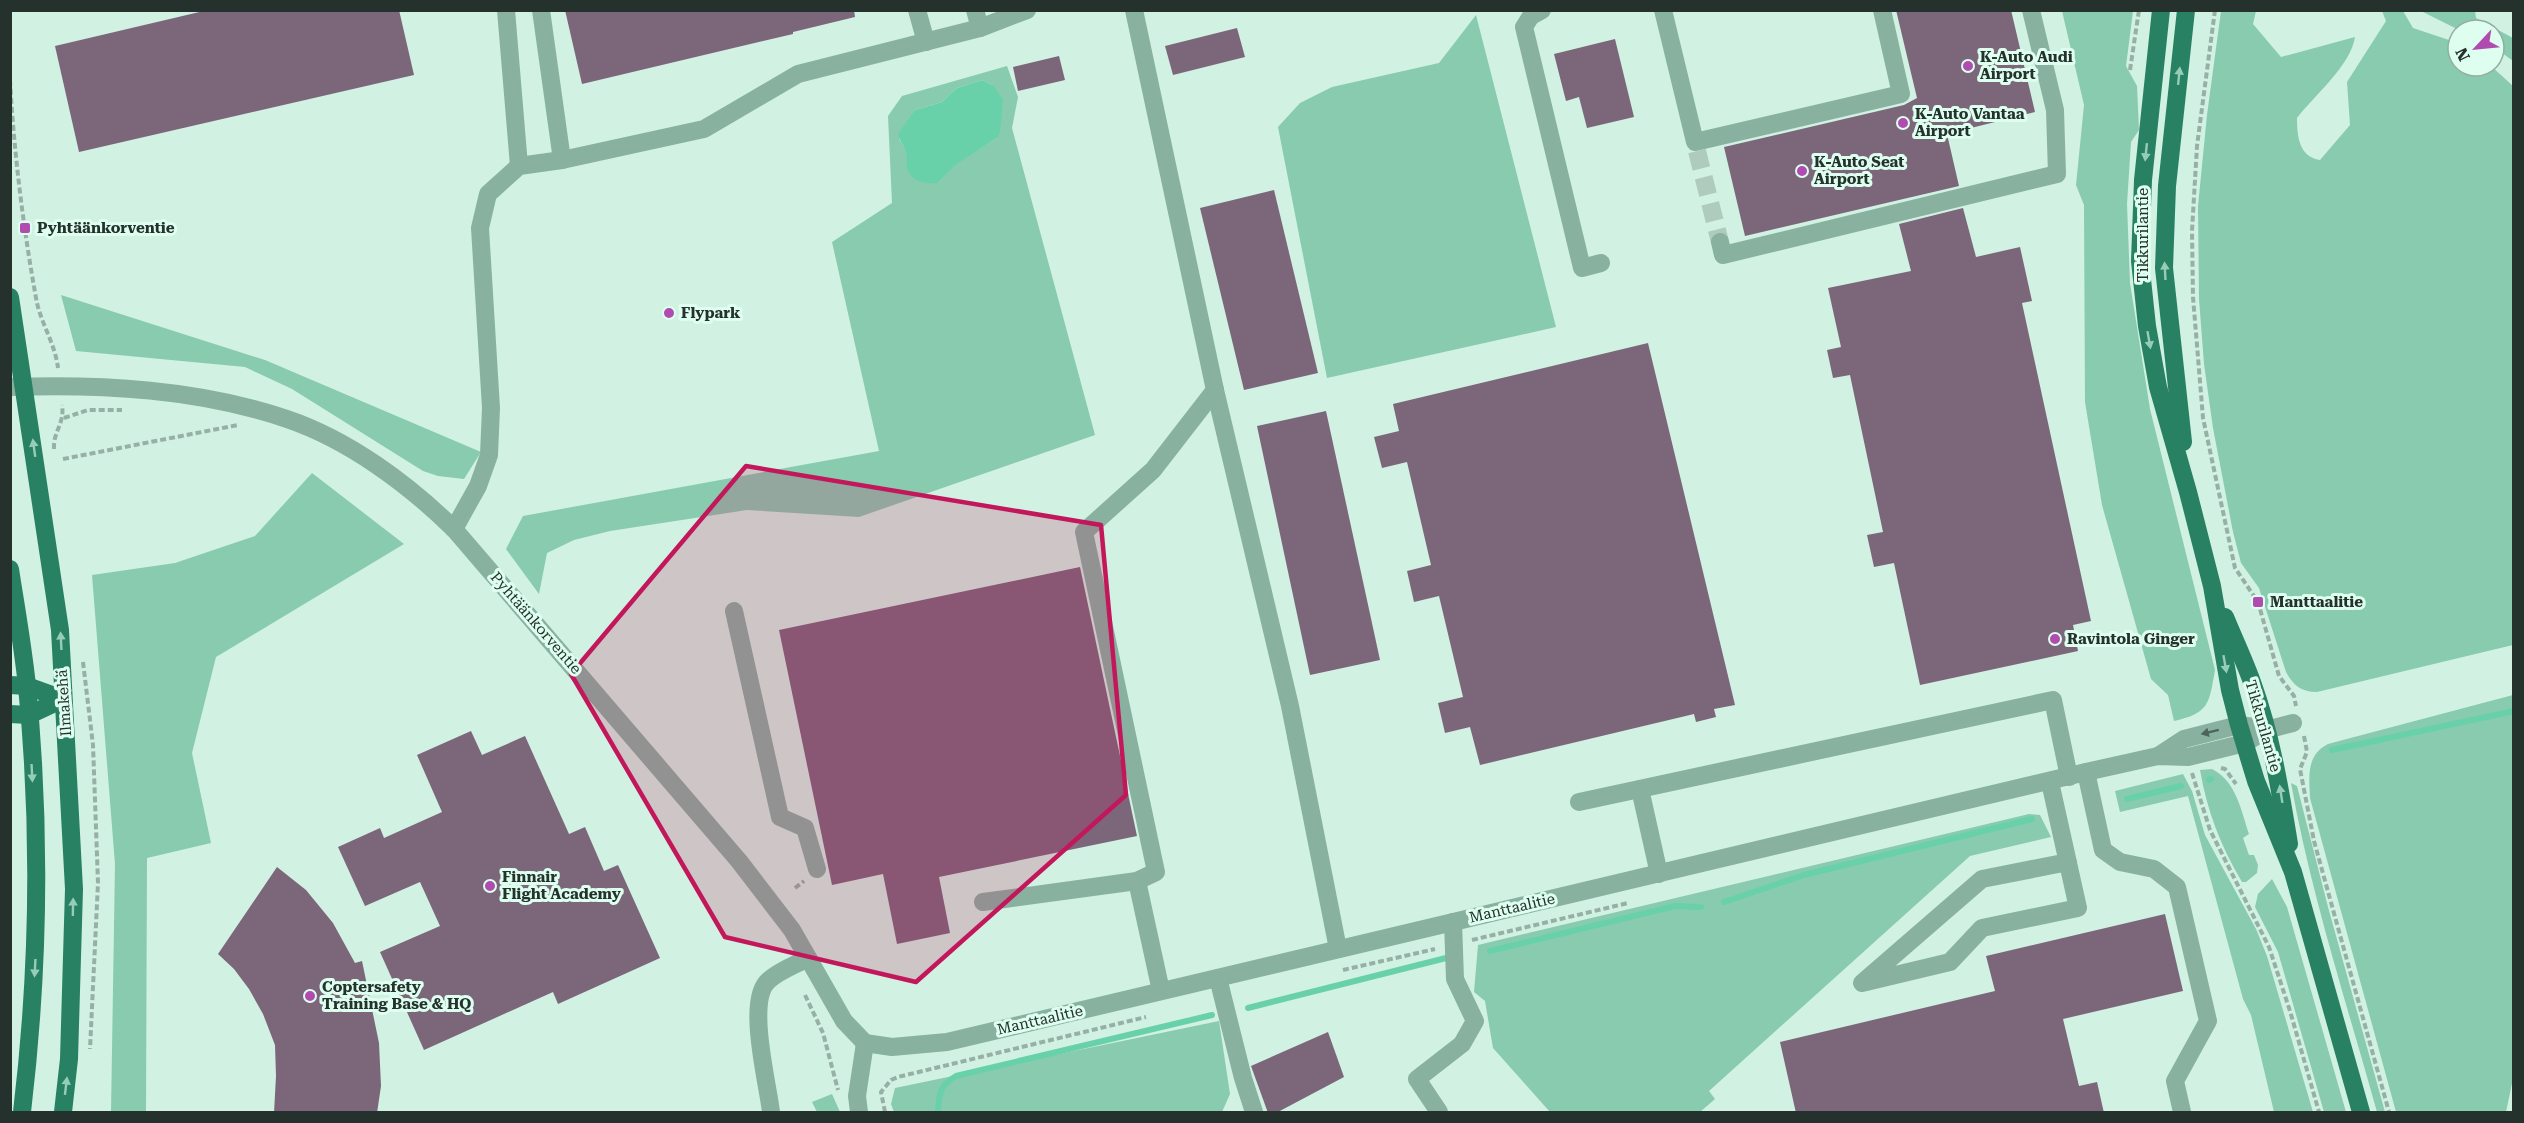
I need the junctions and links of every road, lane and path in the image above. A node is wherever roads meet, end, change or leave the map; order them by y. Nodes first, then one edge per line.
1 (506, 10) edge
2 (541, 10) edge
3 (917, 10) edge
4 (1027, 10) edge
5 (1134, 10) edge
6 (1542, 10) edge
7 (1664, 10) edge
8 (1882, 10) edge
9 (2031, 10) edge
10 (2139, 10) edge
11 (2162, 10) edge
12 (2186, 10) edge
13 (2215, 10) edge
14 (978, 19) edge
15 (926, 42) junction
16 (2130, 69) dead end
17 (562, 160) junction
18 (519, 166) junction
19 (1720, 242) dead end
20 (1601, 263) dead end
21 (10, 297) edge
22 (18, 387) edge
23 (1215, 390) junction
24 (131, 409) dead end
25 (64, 418) dead end
26 (218, 421) dead end
27 (238, 425) junction
28 (248, 427) dead end
29 (63, 459) dead end
30 (2188, 492) junction
31 (454, 529) junction
32 (10, 568) edge
33 (2212, 586) junction
34 (734, 611) dead end
35 (19, 686) edge
36 (2294, 696) dead end
37 (63, 699) junction
38 (10, 714) edge
39 (29, 715) junction
40 (2293, 723) dead end
41 (2239, 724) junction
42 (2266, 730) junction
43 (2245, 743) junction
44 (2307, 752) dead end
45 (2158, 756) junction
46 (2213, 765) dead end
47 (2190, 767) dead end
48 (2077, 774) junction
49 (2050, 782) junction
50 (2238, 786) dead end
51 (1640, 789) junction
52 (1579, 802) dead end
53 (2068, 862) junction
54 (817, 869) dead end
55 (2293, 872) junction
56 (1659, 874) junction
57 (1137, 881) junction
58 (983, 902) dead end
59 (1453, 922) junction
60 (1338, 949) junction
61 (808, 958) junction
62 (791, 966) junction
63 (1218, 978) junction
64 (1161, 991) junction
65 (865, 1043) junction
66 (898, 1077) dead end
67 (840, 1096) dead end
68 (1254, 1112) edge
69 (22, 1113) edge
70 (63, 1113) edge
71 (771, 1113) edge
72 (859, 1113) edge
73 (885, 1113) edge
74 (1439, 1113) edge
75 (2182, 1113) edge
76 (2319, 1113) edge
77 (2361, 1113) edge
78 (2389, 1113) edge

1 - 18 street
2 - 17 street
3 - 15 street
4 - 14 street
5 - 23 street
6 - 20 street
7 - 8 street
9 - 19 street
10 - 16 path
11 -> 30 main road, Tikkurilantie
30 -> 12 main road, Tikkurilantie
13 - 36 path
14 - 15 street
15 - 17 street
17 - 18 street
18 - 31 street
21 - 22 main road, Ilmakehä
22 - 31 street, Pyhtäänkorventie
37 -> 22 main road, Ilmakehä
23 - 57 street
23 - 60 street
24 - 25 path
26 - 27 path
27 - 28 path
27 - 29 path
30 - 33 main road, Tikkurilantie
31 - 61 street, Pyhtäänkorventie
32 - 35 main road
33 -> 41 main road, Tikkurilantie
33 - 42 main road, Tikkurilantie
34 - 54 street
35 - 37 main road
35 - 39 main road
37 - 39 main road
70 -> 37 main road, Ilmakehä
38 - 39 main road
39 -> 69 main road
40 - 42 street
41 - 42 street, Manttaalitie
41 - 43 main road, Tikkurilantie
41 -> 45 street, Manttaalitie
42 - 43 street, Manttaalitie
55 -> 42 main road, Tikkurilantie
43 - 45 street, Manttaalitie
43 - 55 main road, Tikkurilantie
44 - 78 path
45 - 48 street, Manttaalitie
46 - 50 path
47 - 76 path
48 - 49 street, Manttaalitie
48 - 51 street
48 - 75 street
49 - 53 street
49 - 56 street, Manttaalitie
51 - 52 street
51 - 56 street
53 - 53 street
55 - 77 main road, Tikkurilantie
56 - 59 street, Manttaalitie
57 - 58 street
57 - 64 street
59 - 60 street, Manttaalitie
59 - 74 street
60 - 63 street, Manttaalitie
61 - 62 street
61 - 65 street, Pyhtäänkorventie
62 - 67 path
62 - 71 street
63 - 64 street, Manttaalitie
63 - 68 street
64 - 65 street, Manttaalitie
65 - 72 street
66 - 73 path

